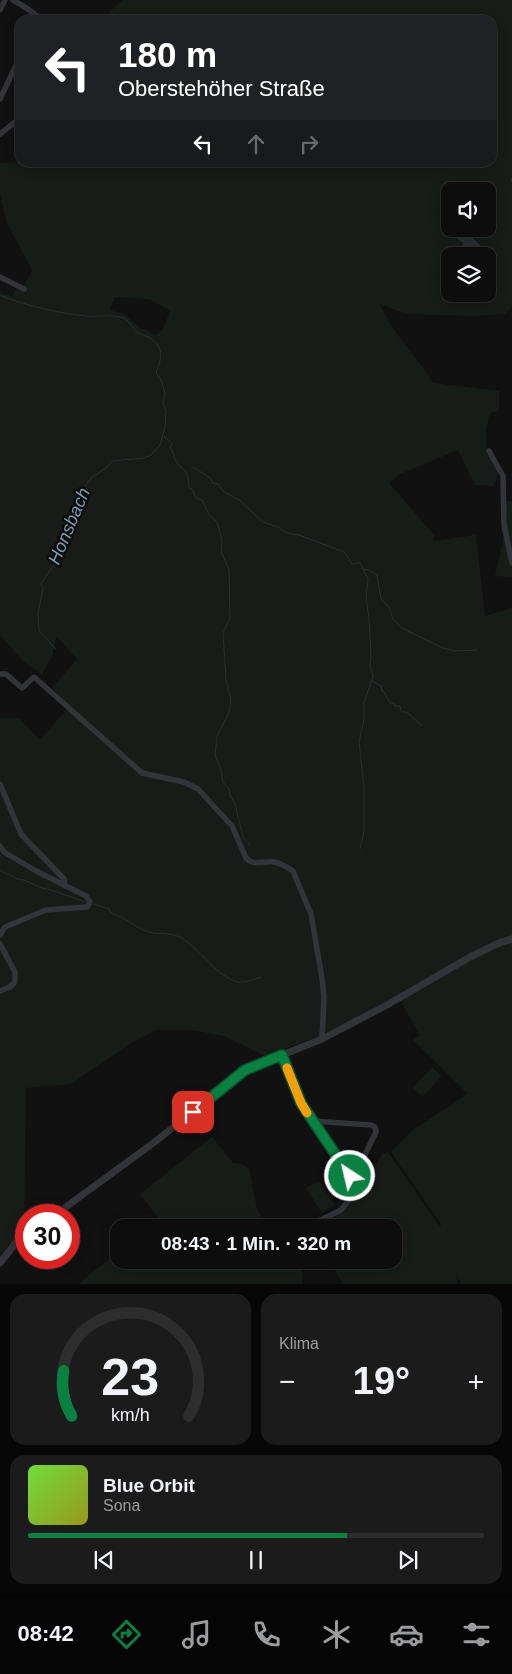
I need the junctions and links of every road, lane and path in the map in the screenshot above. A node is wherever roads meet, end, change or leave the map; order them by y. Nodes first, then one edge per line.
1 (5, 0) edge
2 (13, 0) edge
3 (0, 10) edge
4 (35, 15) edge
5 (15, 68) edge
6 (0, 99) edge
7 (15, 122) edge
8 (0, 134) edge
9 (0, 276) edge
10 (24, 289) dead end
11 (489, 451) dead end
12 (512, 563) edge
13 (0, 674) edge
14 (0, 784) edge
15 (0, 846) edge
16 (65, 886) junction
17 (0, 935) edge
18 (512, 939) edge
19 (0, 944) edge
20 (0, 991) edge
21 (322, 1039) junction
22 (282, 1055) junction
23 (312, 1121) junction
24 (353, 1179) junction
25 (70, 1204) edge
26 (321, 1219) edge
27 (15, 1244) edge
28 (0, 1263) edge

1 - 3 street
2 - 4 street
5 - 6 street
7 - 8 street
9 - 10 street
11 - 12 street
13 - 21 street
14 - 16 street
15 - 16 street
16 - 17 street
18 - 21 street
19 - 20 street
21 - 22 street
22 - 23 street
22 - 25 street
23 - 24 street
23 - 24 street
24 - 26 street
27 - 28 street

